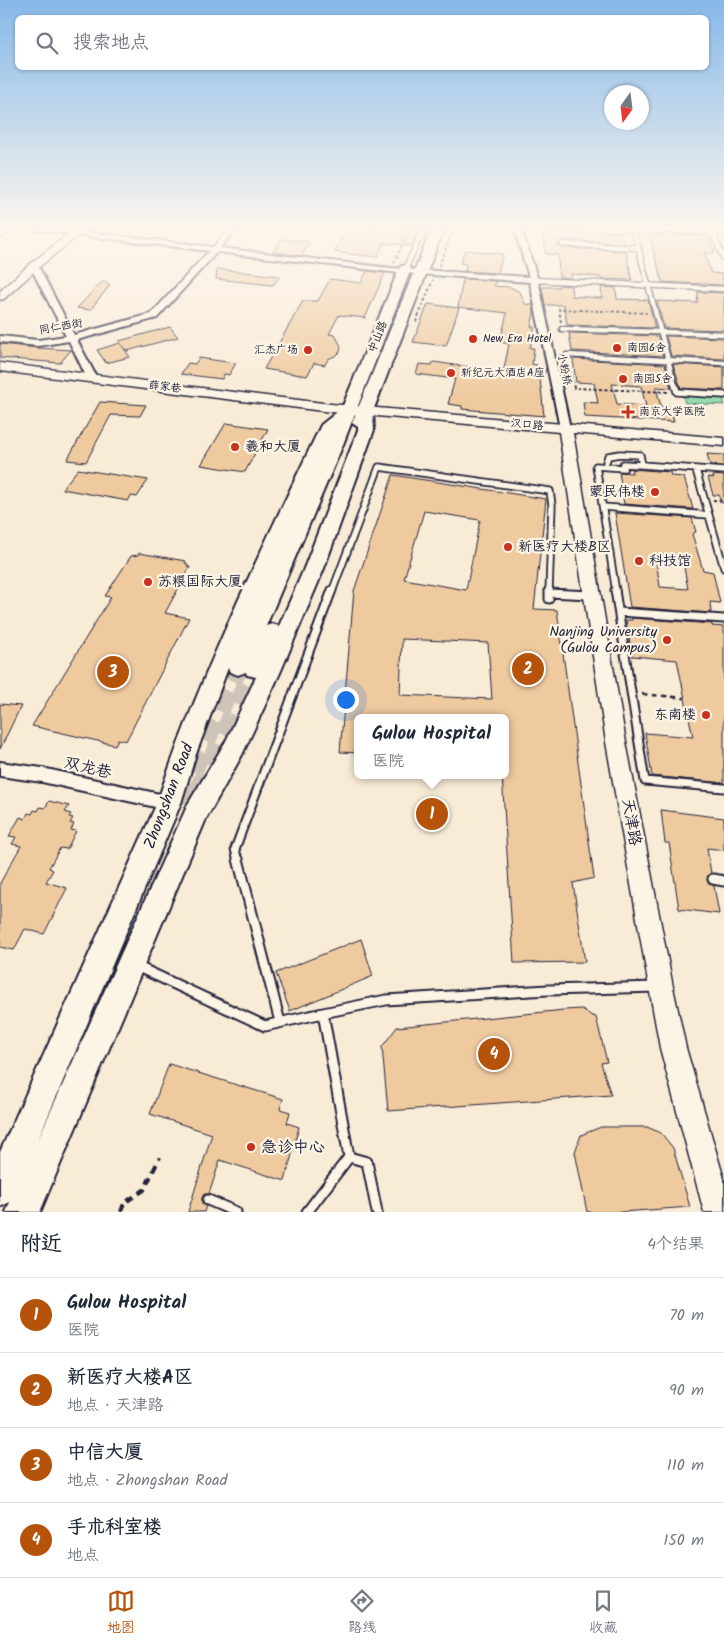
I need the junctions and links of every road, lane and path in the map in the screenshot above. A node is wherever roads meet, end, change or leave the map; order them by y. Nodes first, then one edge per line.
1 (14, 285) edge
2 (44, 285) edge
3 (183, 285) edge
4 (409, 285) edge
5 (431, 285) edge
6 (535, 285) edge
7 (638, 285) edge
8 (648, 285) junction
9 (724, 289) edge
10 (0, 297) edge
11 (414, 328) dead end
12 (562, 329) dead end
13 (661, 332) junction
14 (724, 334) edge
15 (73, 338) junction
16 (0, 339) edge
17 (567, 355) dead end
18 (668, 360) junction
19 (724, 363) edge
20 (0, 367) edge
21 (92, 378) junction
22 (724, 395) edge
23 (331, 408) joint
24 (357, 410) junction
25 (565, 428) junction
26 (724, 442) edge
27 (606, 462) dead end
28 (642, 465) junction
29 (696, 470) junction
30 (724, 471) edge
31 (603, 507) junction
32 (709, 515) junction
33 (724, 568) edge
34 (592, 595) junction
35 (619, 612) junction
36 (724, 620) edge
37 (632, 694) junction
38 (685, 698) dead end
39 (0, 769) edge
40 (724, 788) edge
41 (169, 804) junction
42 (713, 879) dead end
43 (724, 881) edge
44 (130, 963) junction
45 (661, 987) junction
46 (323, 1013) junction
47 (280, 1022) junction
48 (160, 1157) dead end
49 (349, 1157) junction
50 (0, 1190) edge
51 (208, 1200) dead end
52 (23, 1212) edge
53 (121, 1212) edge
54 (236, 1212) edge
55 (306, 1212) edge
56 (376, 1212) edge
57 (719, 1212) edge

1 - 10 street
2 - 15 street
3 - 15 street, 同仁西街
4 - 24 main road
5 - 11 path
6 - 25 street, 小粉桥
7 - 8 lane
8 - 9 lane
8 - 13 lane
12 - 13 lane
13 - 14 lane
13 - 18 lane
15 - 16 street, 同仁西街
15 - 21 street
17 - 18 lane
18 - 19 lane
18 - 22 lane
20 - 21 street, 薛家巷
21 - 23 street, 薛家巷
23 - 24 street, 汉口路
24 - 24 main road
24 - 25 street, 汉口路
24 - 41 lane
24 - 44 main road
25 - 26 street, 汉口路
25 - 34 street, 天津路
27 - 28 lane
28 - 29 lane
28 - 31 lane
29 - 30 lane
29 - 32 lane
31 - 32 lane
31 - 35 lane
32 - 33 lane
34 - 45 street, 天津路
34 - 47 lane
35 - 36 lane
35 - 37 lane
37 - 38 path
37 - 40 lane
39 - 41 street, 双龙巷
41 - 50 lane
42 - 43 lane
44 - 47 lane
44 - 52 main road
45 - 46 lane
45 - 57 street, 天津路
46 - 47 lane
46 - 49 lane
48 - 53 path
49 - 55 lane
49 - 56 lane
51 - 54 lane

